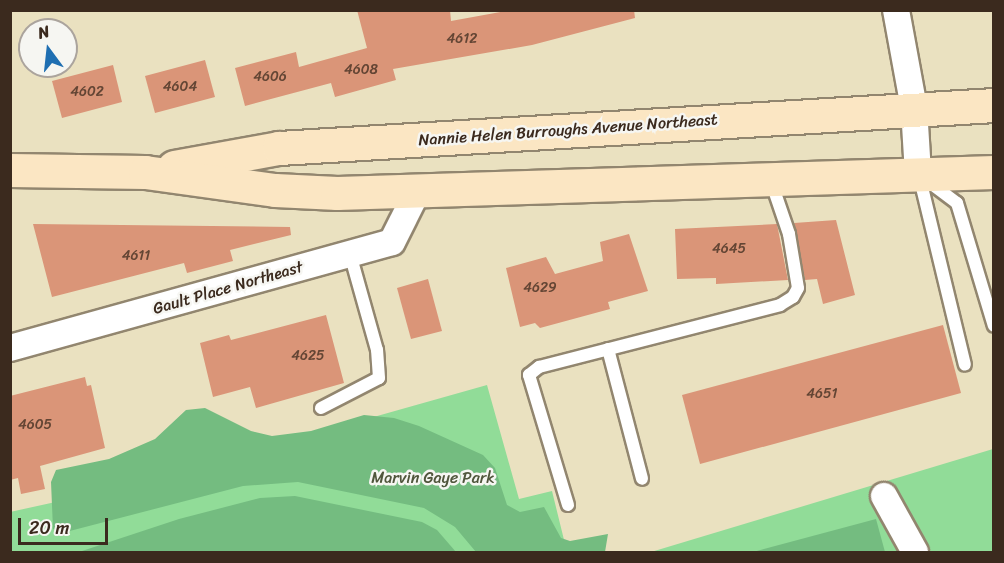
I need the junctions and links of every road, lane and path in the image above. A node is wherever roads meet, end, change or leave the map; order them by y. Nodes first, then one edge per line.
1 (896, 10) edge
2 (993, 105) edge
3 (914, 108) junction
4 (10, 170) edge
5 (145, 172) junction
6 (993, 172) edge
7 (918, 174) junction
8 (771, 180) junction
9 (417, 192) junction
10 (350, 254) junction
11 (993, 326) edge
12 (10, 348) edge
13 (608, 349) junction
14 (964, 365) dead end
15 (321, 408) dead end
16 (642, 479) dead end
17 (885, 496) dead end
18 (568, 505) dead end
19 (915, 552) edge

1 - 3 street
2 - 3 main road, Nannie Helen Burroughs Avenue Northeast
3 - 5 main road, Nannie Helen Burroughs Avenue Northeast
3 - 7 street
4 - 5 main road, Nannie Helen Burroughs Avenue Northeast
5 - 9 main road, Nannie Helen Burroughs Avenue Northeast
6 - 7 main road, Nannie Helen Burroughs Avenue Northeast
7 - 8 main road, Nannie Helen Burroughs Avenue Northeast
7 - 11 lane
7 - 14 lane
8 - 9 main road, Nannie Helen Burroughs Avenue Northeast
8 - 13 lane
9 - 10 street, Gault Place Northeast
10 - 12 street, Gault Place Northeast
10 - 15 lane
13 - 16 lane
13 - 18 lane
17 - 19 street

